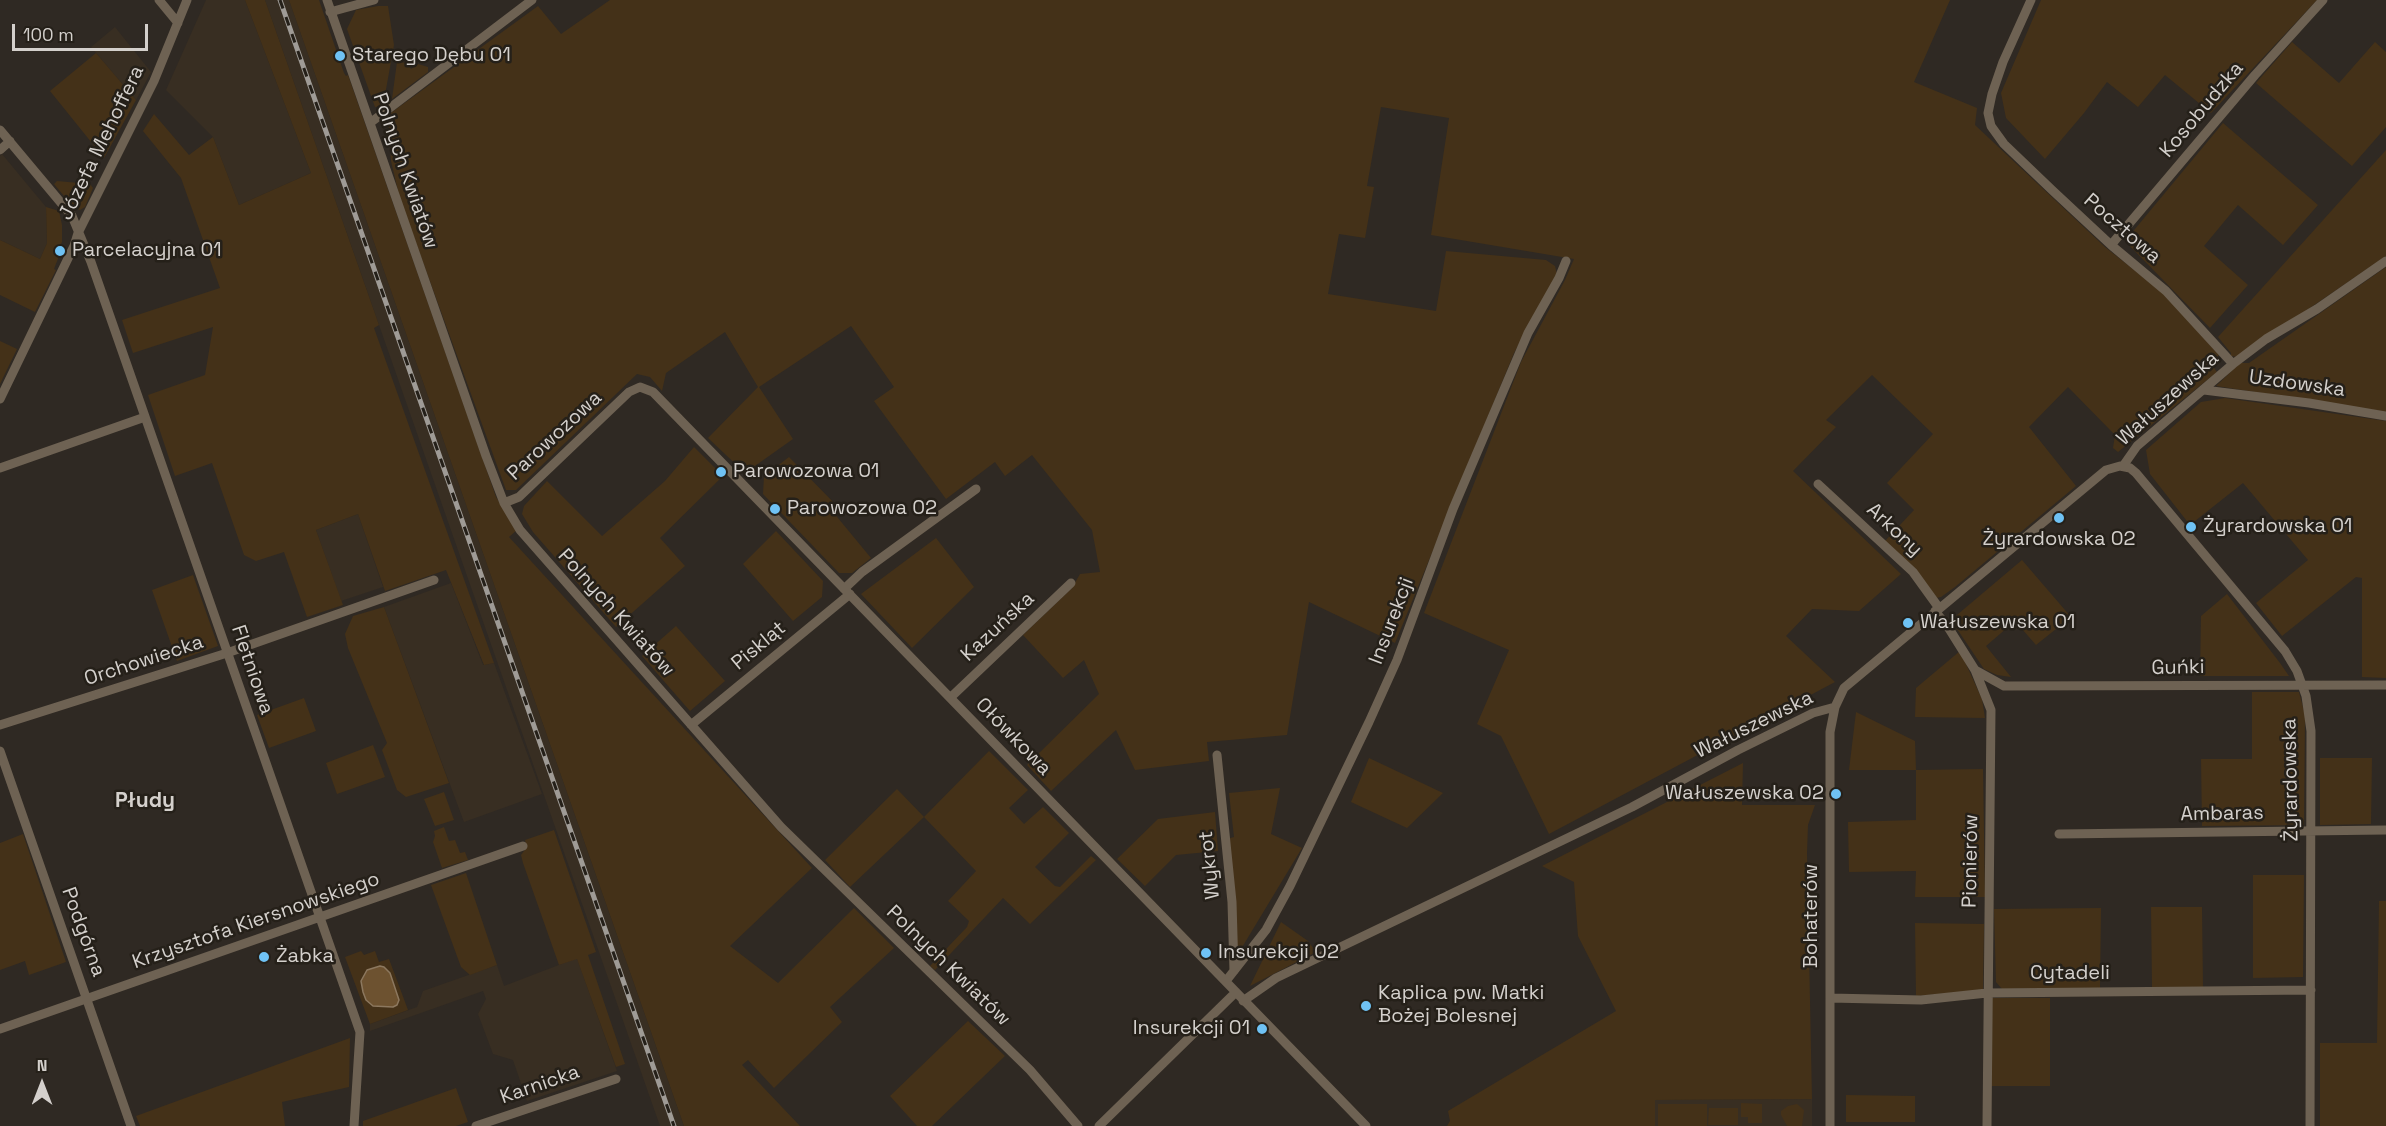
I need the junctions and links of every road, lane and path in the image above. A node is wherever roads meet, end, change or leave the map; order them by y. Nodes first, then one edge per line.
1 (159, 0) edge
2 (187, 0) edge
3 (327, 0) edge
4 (374, 0) edge
5 (532, 0) edge
6 (2031, 0) edge
7 (2323, 0) edge
8 (330, 12) junction
9 (178, 23) junction
10 (370, 123) junction
11 (0, 130) edge
12 (10, 141) junction
13 (0, 150) edge
14 (78, 233) junction
15 (2111, 245) junction
16 (1566, 261) dead end
17 (2386, 261) edge
18 (2233, 364) junction
19 (2204, 390) junction
20 (629, 392) joint
21 (0, 399) edge
22 (2386, 416) edge
23 (145, 417) junction
24 (2123, 466) junction
25 (0, 468) edge
26 (1818, 484) dead end
27 (976, 489) dead end
28 (504, 503) junction
29 (434, 580) dead end
30 (1071, 583) dead end
31 (847, 592) junction
32 (1937, 610) junction
33 (227, 652) junction
34 (1975, 670) junction
35 (2302, 685) junction
36 (2386, 685) edge
37 (950, 698) junction
38 (1835, 707) junction
39 (0, 725) edge
40 (691, 726) junction
41 (0, 751) edge
42 (1217, 755) dead end
43 (2310, 830) junction
44 (2386, 830) edge
45 (2059, 834) dead end
46 (523, 846) dead end
47 (320, 918) junction
48 (1234, 971) junction
49 (1226, 981) junction
50 (2311, 990) junction
51 (1236, 992) junction
52 (1987, 993) junction
53 (1830, 998) junction
54 (88, 999) junction
55 (1243, 1001) junction
56 (0, 1029) edge
57 (616, 1079) dead end
58 (131, 1126) edge
59 (354, 1126) edge
60 (476, 1126) edge
61 (1078, 1126) edge
62 (1099, 1126) edge
63 (1366, 1126) edge
64 (1830, 1126) edge
65 (1987, 1126) edge
66 (2310, 1126) edge

1 - 9 street
2 - 9 street, Józefa Mehoffera
3 - 8 street, Polnych Kwiatów
4 - 8 street
5 - 10 street
6 - 15 street, Pocztowa
7 - 15 street, Kosobudzka
8 - 10 street, Polnych Kwiatów
9 - 14 street, Józefa Mehoffera
10 - 28 street, Polnych Kwiatów
11 - 12 street, Fletniowa
12 - 13 street
12 - 14 street, Fletniowa
14 - 21 street, Józefa Mehoffera
14 - 23 street, Fletniowa
15 - 18 street, Pocztowa
16 - 48 street, Insurekcji
17 - 18 street, Wałuszewska
18 - 19 street, Wałuszewska
19 - 22 street, Uzdowska
19 - 24 street, Wałuszewska
20 - 28 street, Parowozowa
20 - 31 street, Ołówkowa
23 - 25 street
23 - 33 street, Fletniowa
24 - 32 street, Wałuszewska
24 - 35 street, Żyrardowska
26 - 32 street, Arkony
27 - 31 street, Piskląt
28 - 40 street, Polnych Kwiatów
29 - 33 street, Orchowiecka
30 - 37 street, Kazuńska
31 - 37 street, Ołówkowa
31 - 40 street, Piskląt
32 - 34 street, Pionierów
32 - 38 street, Wałuszewska
33 - 39 street, Orchowiecka
33 - 47 street, Fletniowa
34 - 35 street, Guńki
34 - 52 street, Pionierów
35 - 36 street, Guńki
35 - 43 street, Żyrardowska
37 - 49 street, Ołówkowa
38 - 53 street, Bohaterów
38 - 55 street, Wałuszewska
40 - 61 street, Polnych Kwiatów
41 - 54 street, Podgórna
42 - 48 street, Wykrot
43 - 44 street, Ambaras
43 - 45 street, Ambaras
43 - 50 street, Żyrardowska
46 - 47 street, Krzysztofa Kiersnowskiego
47 - 54 street, Krzysztofa Kiersnowskiego
47 - 59 street, Fletniowa
48 - 49 street, Insurekcji
49 - 51 street, Ołówkowa
50 - 52 street, Cytadeli
50 - 66 street, Żyrardowska
51 - 55 street, Ołówkowa
51 - 62 street
52 - 53 street, Cytadeli
52 - 65 street, Pionierów
53 - 64 street, Bohaterów
54 - 56 street, Krzysztofa Kiersnowskiego
54 - 58 street, Podgórna
55 - 63 street, Ołówkowa
57 - 60 street, Karnicka

